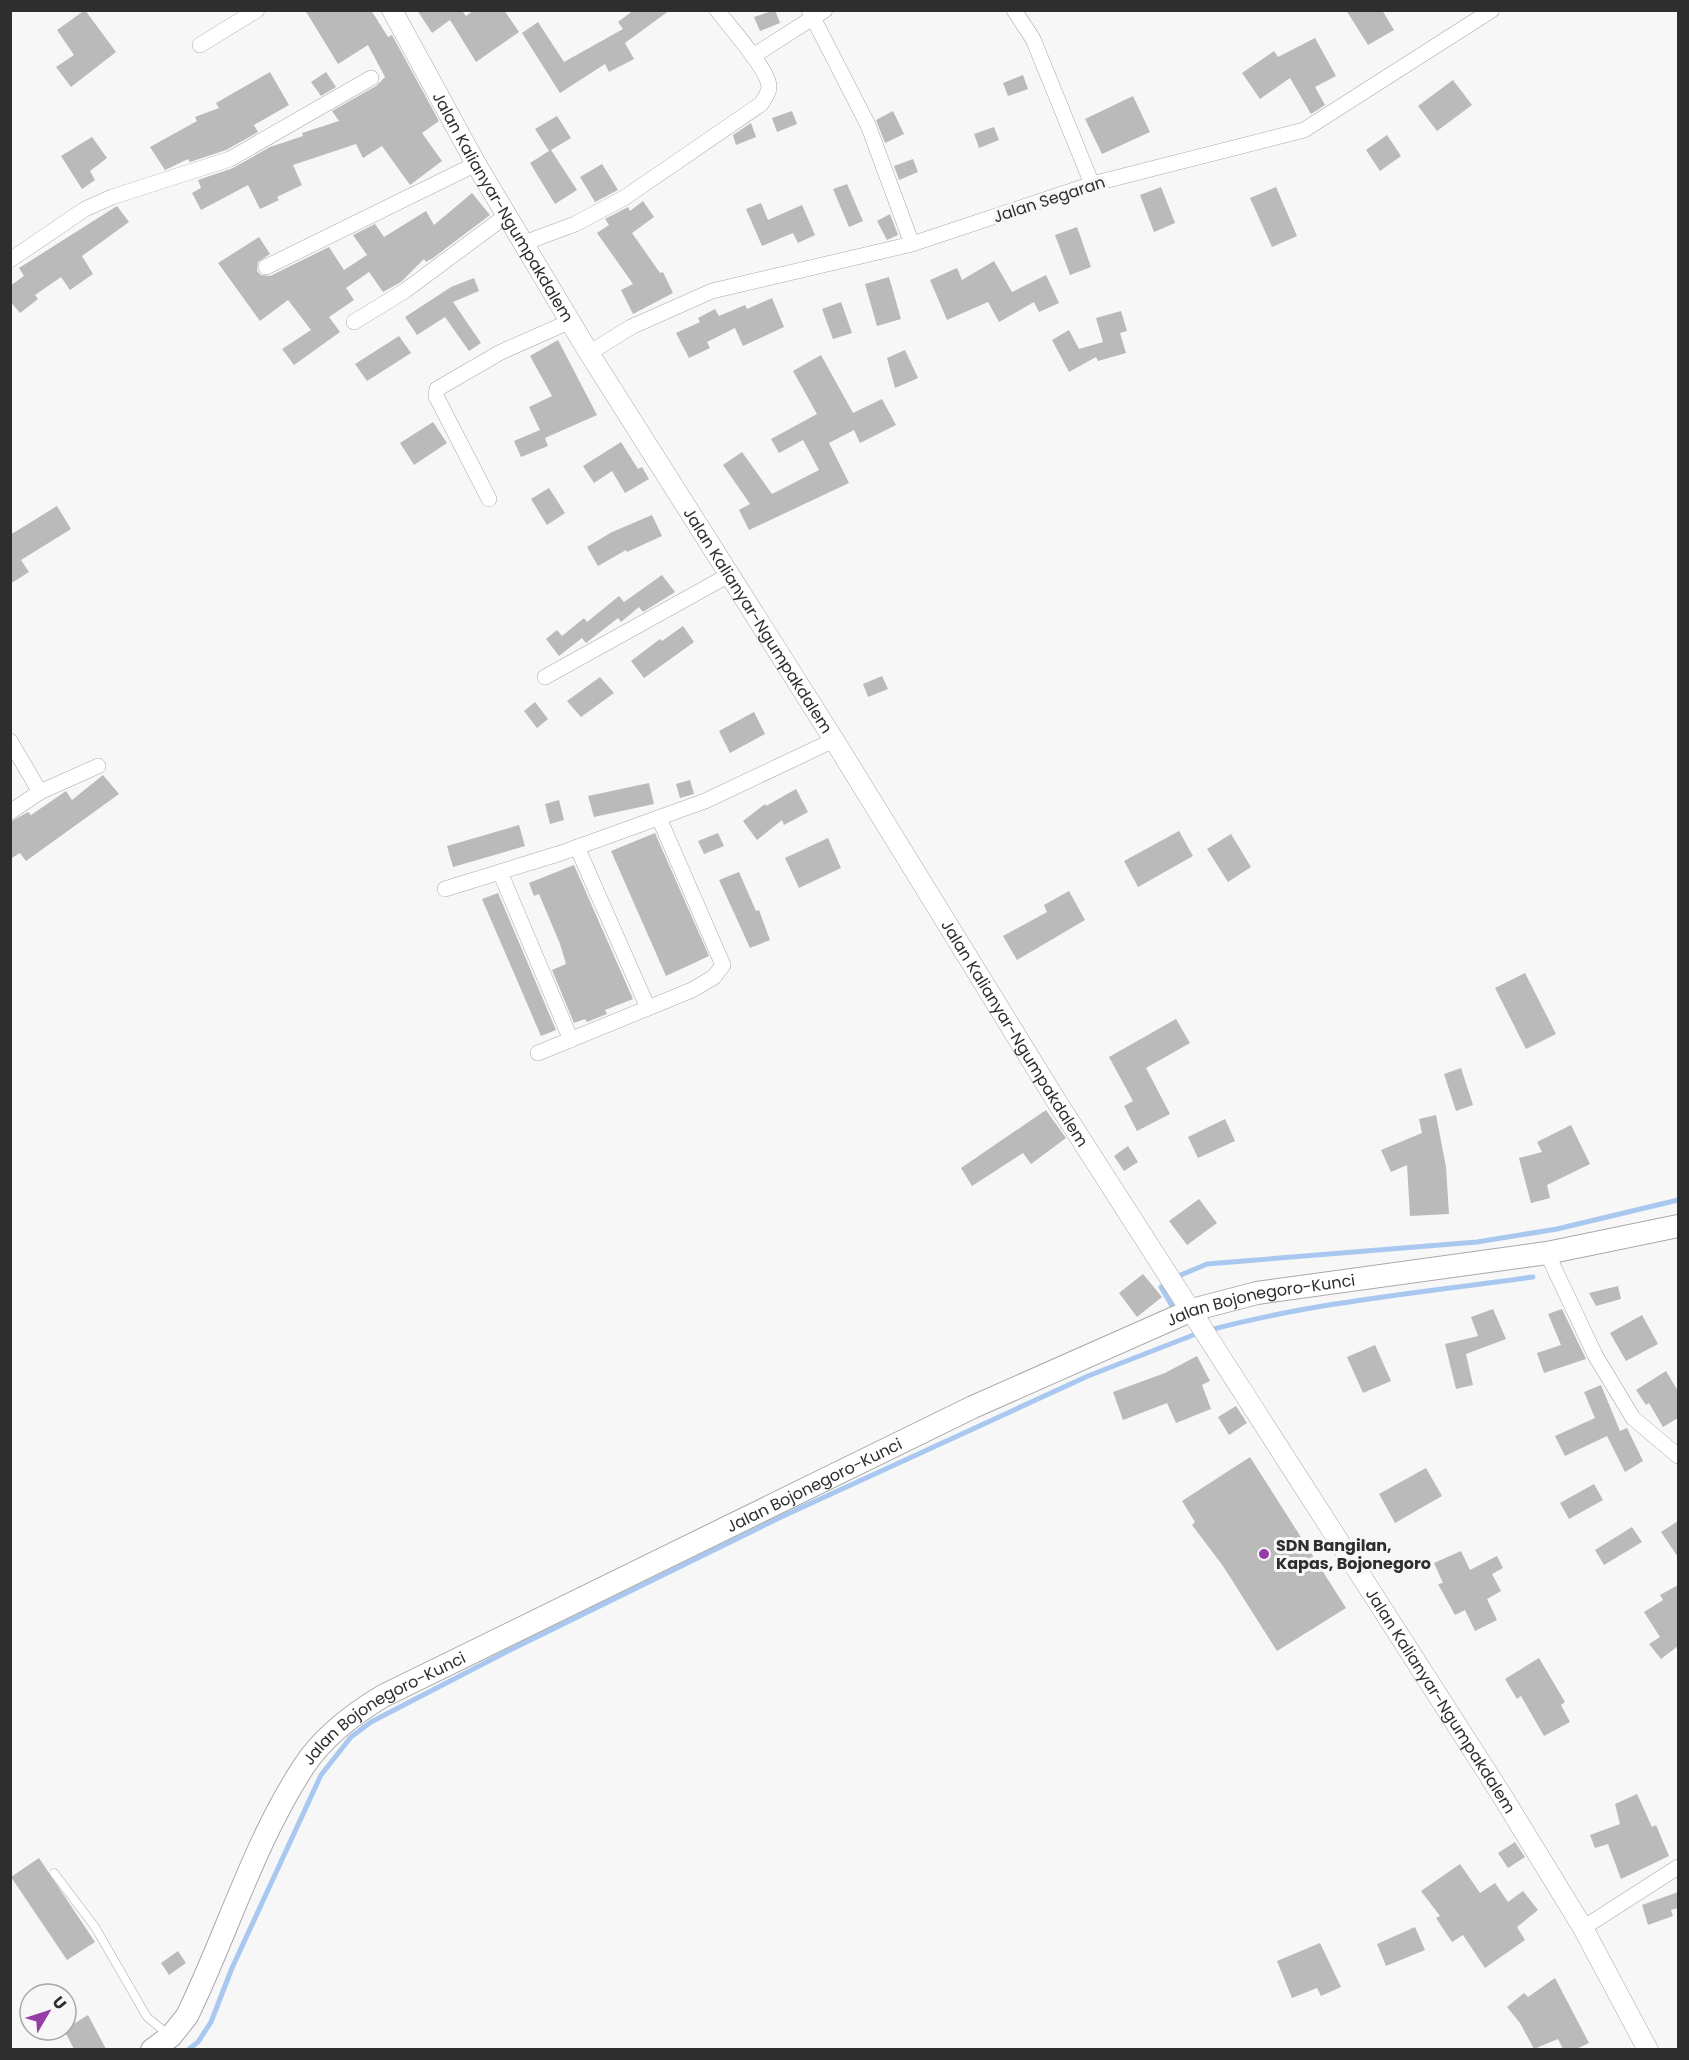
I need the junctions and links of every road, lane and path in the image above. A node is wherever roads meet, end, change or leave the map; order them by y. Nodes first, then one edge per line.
1 (257, 10) edge
2 (392, 10) edge
3 (717, 10) edge
4 (1014, 10) edge
5 (816, 13) edge
6 (1481, 13) edge
7 (200, 45) dead end
8 (753, 56) junction
9 (372, 78) dead end
10 (476, 164) junction
11 (1092, 184) junction
12 (507, 215) junction
13 (524, 243) junction
14 (912, 244) junction
15 (10, 260) edge
16 (266, 267) dead end
17 (571, 321) junction
18 (354, 322) dead end
19 (589, 353) junction
20 (489, 499) dead end
21 (729, 576) junction
22 (545, 677) dead end
23 (834, 740) junction
24 (10, 741) edge
25 (98, 766) dead end
26 (40, 792) junction
27 (10, 812) edge
28 (659, 818) junction
29 (577, 847) junction
30 (500, 872) junction
31 (446, 889) dead end
32 (648, 1008) junction
33 (571, 1040) junction
34 (538, 1053) dead end
35 (1678, 1226) edge
36 (1547, 1253) junction
37 (1192, 1322) junction
38 (1678, 1456) edge
39 (1678, 1867) edge
40 (54, 1873) dead end
41 (1583, 1928) junction
42 (171, 2036) junction
43 (152, 2049) edge
44 (1648, 2049) edge

1 - 7 street
2 - 10 street, Jalan Kalianyar-Ngumpakdalem
3 - 8 street
4 - 11 street
5 - 8 street
5 - 14 street
6 - 11 street, Jalan Segaran
8 - 13 street
9 - 15 street
10 - 12 street, Jalan Kalianyar-Ngumpakdalem
10 - 16 street
11 - 14 street, Jalan Segaran
12 - 13 street, Jalan Kalianyar-Ngumpakdalem
12 - 18 street
13 - 17 street, Jalan Kalianyar-Ngumpakdalem
14 - 19 street, Jalan Segaran
17 - 19 street, Jalan Kalianyar-Ngumpakdalem
17 - 20 street
19 - 21 street, Jalan Kalianyar-Ngumpakdalem
21 - 22 street
21 - 23 street, Jalan Kalianyar-Ngumpakdalem
23 - 28 street
23 - 37 street, Jalan Kalianyar-Ngumpakdalem
24 - 26 street
25 - 26 street
26 - 27 street
28 - 29 street
28 - 32 street
29 - 30 street
29 - 32 street
30 - 31 street
30 - 33 street
32 - 33 street
33 - 34 street
35 - 36 main road, Jalan Bojonegoro-Kunci
36 - 37 main road, Jalan Bojonegoro-Kunci
36 - 38 street
37 - 41 street, Jalan Kalianyar-Ngumpakdalem
37 - 42 main road, Jalan Bojonegoro-Kunci
39 - 41 street
40 - 42 lane
41 - 44 street, Jalan Kalianyar-Ngumpakdalem
42 - 43 main road, Jalan Bojonegoro-Kunci

